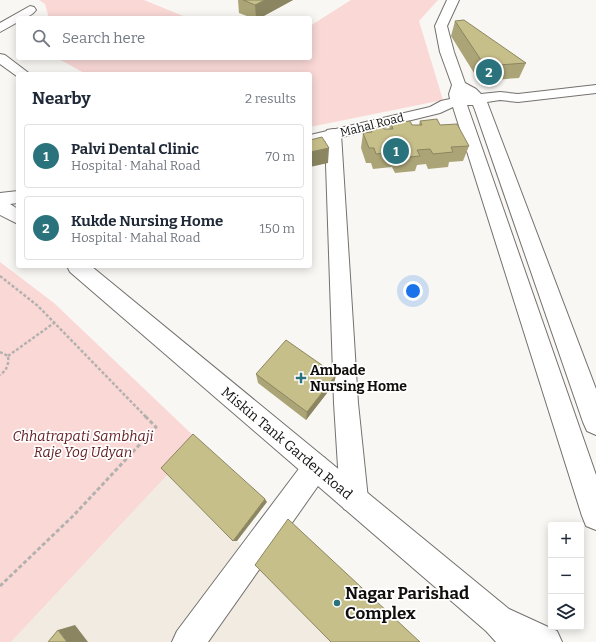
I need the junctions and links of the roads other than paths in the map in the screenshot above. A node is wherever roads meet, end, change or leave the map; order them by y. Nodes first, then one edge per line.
1 (453, 0) edge
2 (30, 10) dead end
3 (20, 16) edge
4 (16, 18) edge
5 (0, 28) edge
6 (0, 58) edge
7 (20, 72) edge
8 (596, 89) edge
9 (468, 102) junction
10 (333, 134) junction
11 (312, 139) edge
12 (16, 196) edge
13 (0, 199) edge
14 (0, 207) edge
15 (16, 216) edge
16 (80, 268) edge
17 (596, 422) edge
18 (316, 467) junction
19 (354, 498) junction
20 (596, 516) edge
21 (497, 620) junction
22 (188, 642) edge
23 (518, 642) edge
24 (546, 642) edge

1 - 9 main road
2 - 3 main road
4 - 5 main road
6 - 7 main road
8 - 9 main road, Mahal Road
9 - 10 main road, Mahal Road
9 - 17 main road
9 - 20 main road
10 - 11 main road, Mahal Road
10 - 19 main road
12 - 13 main road
14 - 15 main road
16 - 18 main road, Miskin Tank Garden Road
18 - 19 main road, Miskin Tank Garden Road
18 - 22 main road
19 - 21 main road, Miskin Tank Garden Road
21 - 23 main road, Miskin Tank Garden Road
21 - 24 main road, Miskin Tank Garden Road

